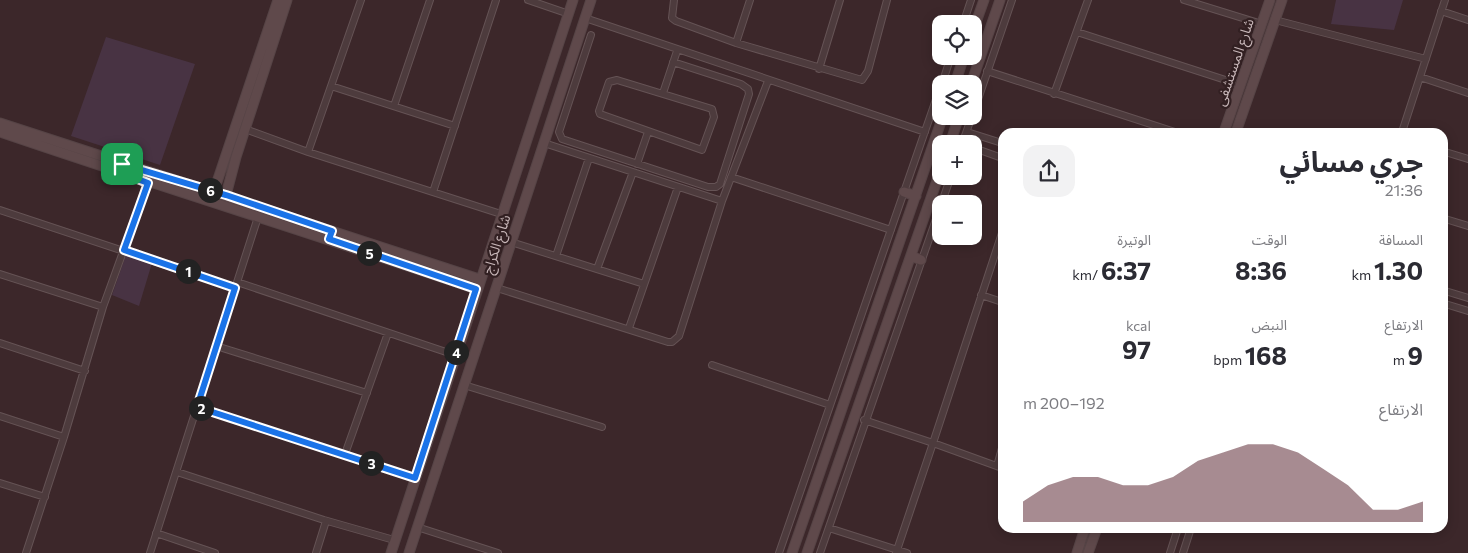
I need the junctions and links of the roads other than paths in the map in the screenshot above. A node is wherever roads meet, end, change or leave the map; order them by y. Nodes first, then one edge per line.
1 (278, 0) edge
2 (287, 0) edge
3 (361, 0) edge
4 (430, 0) edge
5 (496, 0) edge
6 (528, 0) edge
7 (573, 0) edge
8 (591, 0) edge
9 (674, 0) edge
10 (750, 0) edge
11 (840, 0) edge
12 (888, 0) edge
13 (971, 0) edge
14 (984, 0) edge
15 (1000, 0) edge
16 (1012, 0) edge
17 (1088, 0) edge
18 (1184, 0) edge
19 (1270, 0) edge
20 (1282, 0) edge
21 (1445, 0) edge
22 (1441, 11) junction
23 (569, 14) junction
24 (966, 15) edge
25 (979, 15) edge
26 (585, 18) junction
27 (1275, 20) junction
28 (1468, 20) edge
29 (1262, 24) junction
30 (1077, 32) junction
31 (592, 36) dead end
32 (736, 43) junction
33 (677, 51) junction
34 (1251, 55) junction
35 (1262, 58) junction
36 (1426, 59) junction
37 (674, 62) junction
38 (819, 69) junction
39 (987, 71) junction
40 (973, 75) edge
41 (1420, 77) junction
42 (768, 80) junction
43 (1241, 84) junction
44 (331, 86) junction
45 (982, 86) edge
46 (663, 93) junction
47 (1468, 93) edge
48 (1054, 94) junction
49 (394, 106) junction
50 (932, 112) edge
51 (0, 122) edge
52 (940, 125) edge
53 (969, 125) edge
54 (455, 126) junction
55 (1162, 128) edge
56 (1225, 128) edge
57 (1237, 128) edge
58 (1403, 128) edge
59 (245, 129) junction
60 (0, 132) edge
61 (648, 132) junction
62 (925, 132) junction
63 (967, 132) junction
64 (966, 135) edge
65 (998, 142) edge
66 (544, 143) junction
67 (982, 151) edge
68 (308, 152) junction
69 (1448, 153) edge
70 (232, 156) junction
71 (998, 157) edge
72 (589, 158) junction
73 (1468, 158) edge
74 (637, 164) junction
75 (120, 168) junction
76 (633, 172) junction
77 (731, 177) junction
78 (148, 183) junction
79 (935, 185) edge
80 (948, 185) edge
81 (678, 186) junction
82 (214, 192) junction
83 (433, 192) junction
84 (904, 192) junction
85 (226, 195) junction
86 (916, 196) junction
87 (722, 200) junction
88 (0, 210) edge
89 (502, 214) junction
90 (258, 217) junction
91 (1448, 220) edge
92 (1468, 226) edge
93 (891, 230) junction
94 (331, 235) junction
95 (511, 242) junction
96 (998, 245) edge
97 (124, 250) junction
98 (556, 256) junction
99 (911, 256) junction
100 (921, 260) junction
101 (597, 269) junction
102 (0, 274) edge
103 (479, 279) junction
104 (644, 284) junction
105 (236, 285) junction
106 (497, 288) junction
107 (476, 289) junction
108 (1448, 292) edge
109 (981, 295) junction
110 (1468, 298) edge
111 (998, 301) edge
112 (1448, 305) edge
113 (103, 307) junction
114 (1468, 311) edge
115 (629, 328) junction
116 (388, 333) junction
117 (0, 344) edge
118 (216, 346) junction
119 (455, 355) junction
120 (712, 365) dead end
121 (84, 371) junction
122 (464, 385) junction
123 (367, 393) junction
124 (441, 397) junction
125 (458, 402) junction
126 (830, 405) junction
127 (197, 407) junction
128 (0, 416) edge
129 (864, 420) junction
130 (602, 427) dead end
131 (64, 437) junction
132 (933, 443) junction
133 (829, 447) junction
134 (843, 451) junction
135 (345, 454) junction
136 (998, 466) edge
137 (176, 472) junction
138 (415, 478) junction
139 (0, 483) edge
140 (45, 497) junction
141 (326, 521) junction
142 (417, 527) junction
143 (829, 528) junction
144 (156, 533) junction
145 (1084, 533) edge
146 (1095, 533) edge
147 (1176, 533) edge
148 (1189, 533) edge
149 (394, 540) junction
150 (897, 552) edge
151 (26, 553) edge
152 (150, 553) edge
153 (215, 553) edge
154 (316, 553) edge
155 (391, 553) edge
156 (409, 553) edge
157 (498, 553) edge
158 (779, 553) edge
159 (792, 553) edge
160 (807, 553) edge
161 (820, 553) edge
162 (907, 553) edge
163 (1076, 553) edge
164 (1088, 553) edge
165 (1170, 553) edge
166 (1183, 553) edge

1 - 70 street
2 - 59 street
3 - 44 street
4 - 49 street
5 - 54 street
6 - 23 street
7 - 23 street
8 - 26 street, شارع الكراج
9 - 32 street
10 - 32 street
11 - 38 street
12 - 38 street
13 - 24 street
14 - 25 street
15 - 40 street
16 - 39 street
17 - 30 street
18 - 29 street
19 - 29 street, شارع المستشفى
20 - 27 street, شارع المستشفى
21 - 22 street
22 - 28 street
22 - 36 street
23 - 89 street
26 - 33 street
26 - 66 street, شارع الكراج
27 - 35 street, شارع المستشفى
27 - 36 street
29 - 34 street, شارع المستشفى
30 - 43 street
30 - 48 street
31 - 74 street
32 - 38 street
33 - 37 street
33 - 42 street
34 - 35 street
34 - 43 street, شارع المستشفى
35 - 57 street, شارع المستشفى
36 - 41 street
37 - 46 street
37 - 74 street
39 - 45 street
39 - 48 street
41 - 47 street
41 - 58 street
42 - 62 street
42 - 77 street
43 - 56 street, شارع المستشفى
44 - 49 street
44 - 68 street
46 - 61 street
46 - 61 street
48 - 55 street
49 - 54 street
50 - 62 street
51 - 75 street
52 - 86 street
53 - 63 street
54 - 83 street
59 - 68 street
59 - 70 street
60 - 75 street
61 - 74 street
62 - 84 street
63 - 64 street
63 - 65 street
66 - 72 street
66 - 95 street, شارع الكراج
67 - 71 street
68 - 83 street
69 - 73 street
70 - 82 street
70 - 85 street
72 - 76 street
72 - 98 street
75 - 78 street
75 - 82 street
76 - 81 street
76 - 101 street
77 - 87 street
77 - 93 street
78 - 90 street
78 - 97 street
79 - 99 street
80 - 100 street
81 - 87 street
81 - 104 street
82 - 85 street
83 - 89 street
84 - 86 street
84 - 93 street
85 - 94 street
86 - 133 street
87 - 115 street
88 - 97 street
89 - 103 street
90 - 94 street
90 - 105 street
91 - 92 street
93 - 126 street
94 - 103 street
94 - 107 street
95 - 98 street
95 - 106 street, شارع الكراج
96 - 109 street
97 - 105 street
97 - 113 street
98 - 101 street
99 - 100 street
99 - 134 street
100 - 129 street
101 - 104 street
102 - 113 street
103 - 107 street
104 - 115 street
105 - 116 street
105 - 118 street
106 - 115 street
106 - 122 street, شارع الكراج
107 - 119 street
108 - 110 street
109 - 111 street
109 - 132 street
112 - 114 street
113 - 121 street
116 - 119 street
116 - 123 street
117 - 121 street
118 - 123 street
118 - 127 street
119 - 124 street
120 - 126 street
121 - 131 street
122 - 125 street, شارع الكراج
122 - 130 street
123 - 135 street
124 - 125 street
124 - 138 street
125 - 142 street, شارع الكراج
126 - 158 street
127 - 135 street
127 - 137 street
128 - 131 street
129 - 132 street
129 - 143 street
131 - 140 street
132 - 136 street
132 - 150 street
133 - 134 street
133 - 159 street
134 - 160 street
135 - 138 street
137 - 141 street
137 - 144 street
138 - 149 street
139 - 140 street
140 - 151 street
141 - 149 street
141 - 154 street
142 - 156 street, شارع الكراج
142 - 157 street
143 - 150 street
143 - 161 street
144 - 152 street
144 - 153 street
145 - 163 street
146 - 164 street
147 - 165 street
148 - 166 street
149 - 155 street
150 - 162 street

